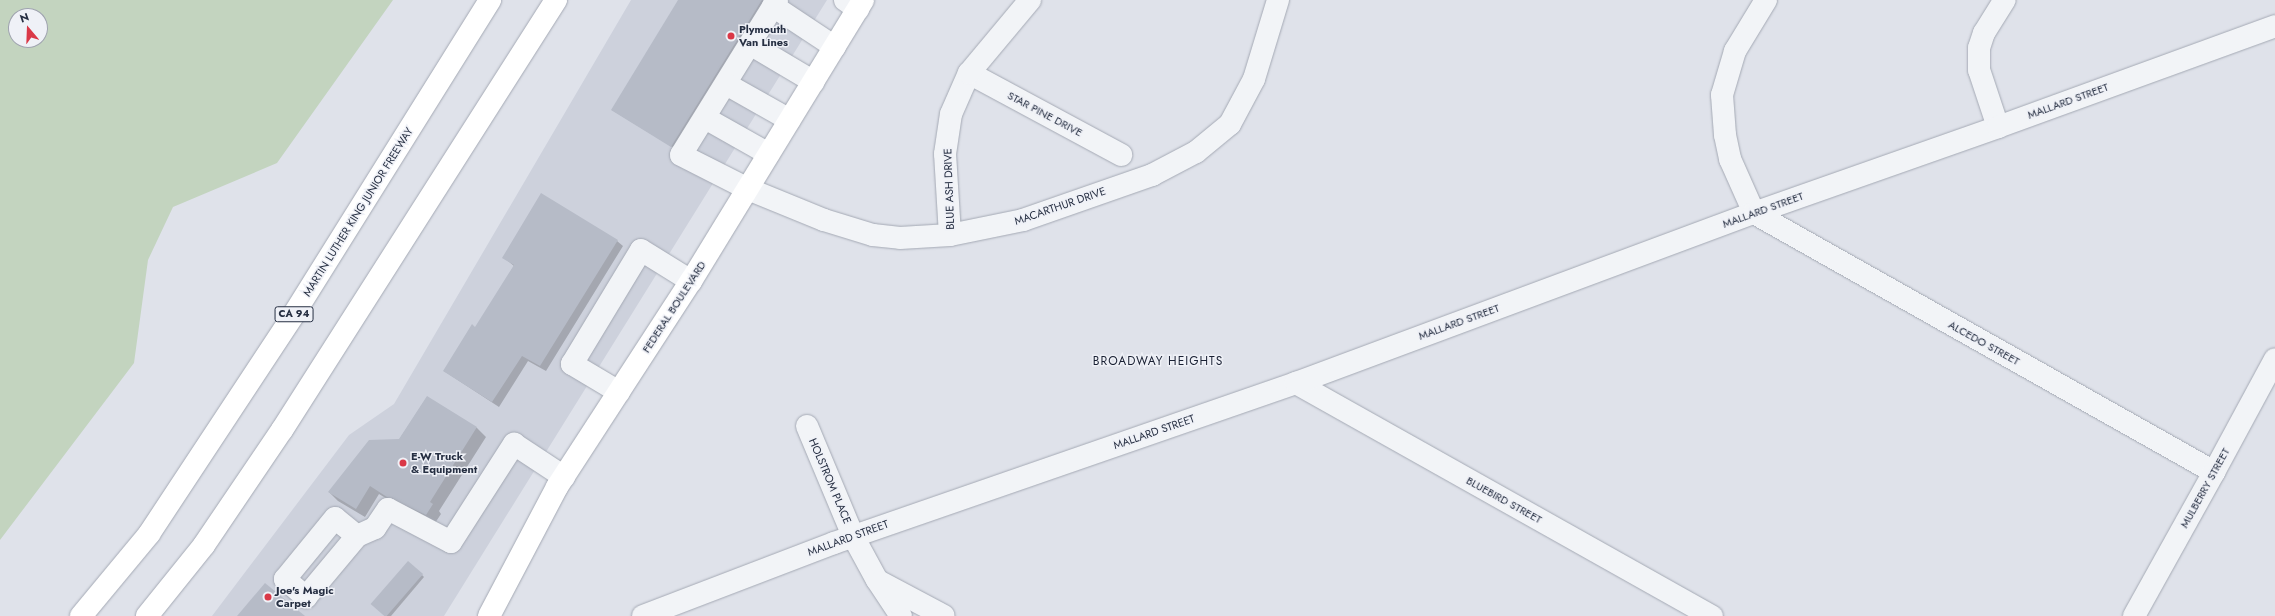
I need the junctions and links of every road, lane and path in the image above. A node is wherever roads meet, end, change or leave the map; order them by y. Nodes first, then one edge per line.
1 (490, 0) edge
2 (556, 0) edge
3 (1030, 0) edge
4 (1278, 0) edge
5 (1766, 0) edge
6 (2005, 0) edge
7 (775, 3) edge
8 (855, 3) edge
9 (2275, 26) edge
10 (750, 44) junction
11 (835, 47) junction
12 (969, 73) junction
13 (814, 82) junction
14 (726, 84) junction
15 (705, 118) junction
16 (790, 120) junction
17 (1998, 127) junction
18 (769, 154) junction
19 (1121, 155) dead end
20 (748, 189) junction
21 (1754, 213) junction
22 (950, 235) junction
23 (691, 281) junction
24 (2275, 359) edge
25 (1296, 382) junction
26 (619, 392) junction
27 (807, 426) dead end
28 (2214, 472) junction
29 (564, 477) junction
30 (358, 536) dead end
31 (853, 536) junction
32 (877, 580) junction
33 (81, 616) edge
34 (147, 616) edge
35 (489, 616) edge
36 (642, 616) edge
37 (901, 616) edge
38 (944, 616) edge
39 (1712, 616) edge
40 (2134, 616) edge

1 - 33 main road, MARTIN LUTHER KING JUNIOR FREEWAY / CA 94
2 - 34 main road
3 - 12 street, BLUE ASH DRIVE
4 - 22 street, MACARTHUR DRIVE
5 - 21 street
6 - 17 street
7 - 10 street
7 - 11 street
8 - 11 main road, FEDERAL BOULEVARD
9 - 17 street, MALLARD STREET
10 - 13 street
10 - 14 street
11 - 13 main road, FEDERAL BOULEVARD
12 - 19 street, STAR PINE DRIVE
12 - 22 street, BLUE ASH DRIVE
13 - 16 main road, FEDERAL BOULEVARD
14 - 15 street
14 - 16 street
15 - 18 street
15 - 20 street, MACARTHUR DRIVE
16 - 18 main road, FEDERAL BOULEVARD
17 - 21 street, MALLARD STREET
18 - 20 main road, FEDERAL BOULEVARD
20 - 22 street, MACARTHUR DRIVE
20 - 23 main road, FEDERAL BOULEVARD
21 - 25 street, MALLARD STREET
21 - 28 street, ALCEDO STREET
23 - 26 main road, FEDERAL BOULEVARD
23 - 26 street
24 - 28 street, MULBERRY STREET
25 - 31 street, MALLARD STREET
25 - 39 street, BLUEBIRD STREET
26 - 29 main road, FEDERAL BOULEVARD
27 - 31 street, HOLSTROM PLACE
28 - 40 street, MULBERRY STREET
29 - 30 street
29 - 35 main road, FEDERAL BOULEVARD
31 - 32 street, HOLSTROM PLACE
31 - 36 street, MALLARD STREET
32 - 37 street, HOLSTROM PLACE
32 - 38 street

